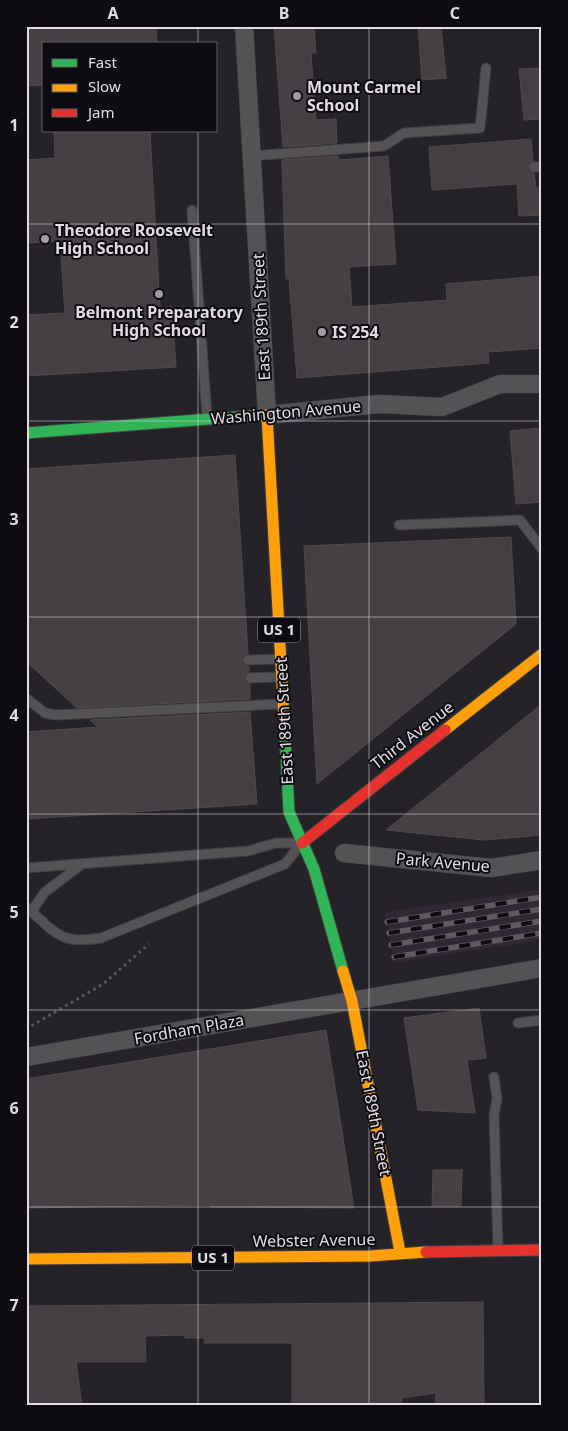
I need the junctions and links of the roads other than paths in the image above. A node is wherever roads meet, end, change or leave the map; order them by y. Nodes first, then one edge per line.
1 (244, 26) edge
2 (486, 68) dead end
3 (252, 156) junction
4 (192, 210) dead end
5 (542, 384) edge
6 (267, 415) junction
7 (207, 419) junction
8 (26, 433) edge
9 (399, 525) dead end
10 (542, 549) edge
11 (542, 654) edge
12 (281, 659) junction
13 (248, 660) dead end
14 (282, 677) junction
15 (250, 678) dead end
16 (26, 698) edge
17 (283, 704) junction
18 (302, 843) junction
19 (344, 853) dead end
20 (539, 860) edge
21 (82, 864) junction
22 (26, 868) edge
23 (29, 909) edge
24 (542, 968) edge
25 (352, 1000) junction
26 (542, 1020) edge
27 (518, 1023) dead end
28 (26, 1057) edge
29 (494, 1076) dead end
30 (542, 1250) edge
31 (498, 1251) junction
32 (400, 1252) junction
33 (26, 1259) edge

1 - 3 street, East 189th Street
2 - 3 lane
3 - 6 street, East 189th Street
4 - 7 lane
5 - 6 street, Washington Avenue
6 - 7 main road, Washington Avenue
6 - 12 main road, East 189th Street / US 1
7 - 8 main road, Washington Avenue
9 - 10 lane
11 - 18 main road, Third Avenue
12 - 13 lane
12 - 14 main road, East 189th Street / US 1
14 - 15 lane
14 - 17 main road, East 189th Street / US 1
16 - 17 lane
17 - 18 main road, East 189th Street / US 1
18 - 21 lane
18 - 23 lane, Third Avenue
18 - 25 main road, East 189th Street / US 1
19 - 20 street, Park Avenue
21 - 22 lane
21 - 23 lane, Third Avenue
24 - 25 street
25 - 28 street, Fordham Plaza
25 - 32 main road, East 189th Street / US 1
26 - 27 lane
29 - 31 lane
30 - 31 main road, Webster Avenue / US 1
31 - 32 main road, Webster Avenue / US 1
32 - 33 main road, Webster Avenue / US 1

